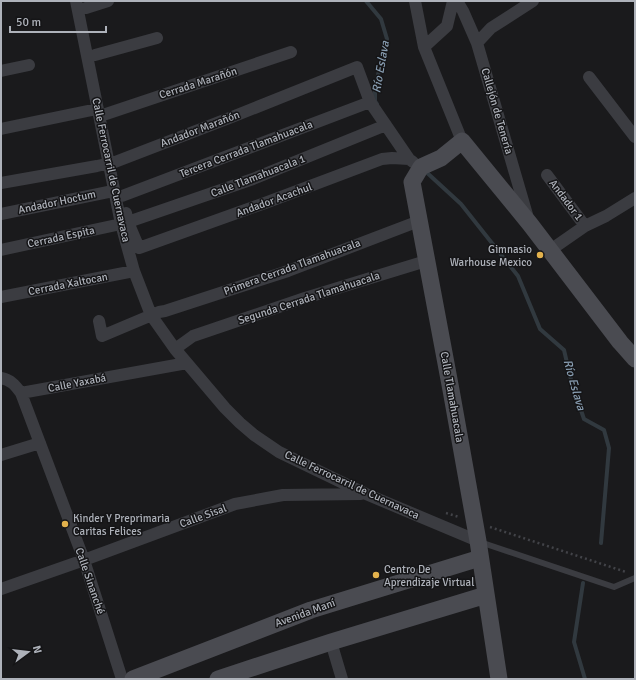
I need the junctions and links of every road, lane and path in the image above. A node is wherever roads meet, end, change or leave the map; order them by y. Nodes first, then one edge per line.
1 (108, 1) edge
2 (415, 1) edge
3 (453, 1) edge
4 (457, 1) edge
5 (533, 1) edge
6 (82, 3) edge
7 (156, 38) dead end
8 (477, 43) junction
9 (424, 47) junction
10 (291, 52) dead end
11 (95, 55) junction
12 (29, 65) dead end
13 (1, 71) edge
14 (589, 77) dead end
15 (370, 102) junction
16 (102, 112) junction
17 (386, 125) junction
18 (1, 129) edge
19 (635, 137) edge
20 (462, 141) junction
21 (112, 162) junction
22 (415, 163) junction
23 (547, 175) dead end
24 (1, 183) edge
25 (118, 193) junction
26 (635, 198) edge
27 (1, 214) edge
28 (419, 221) junction
29 (124, 223) junction
30 (530, 224) junction
31 (585, 226) junction
32 (139, 248) joint
33 (1, 250) edge
34 (549, 251) junction
35 (426, 261) junction
36 (134, 271) junction
37 (1, 297) edge
38 (151, 315) junction
39 (98, 321) dead end
40 (175, 349) junction
41 (635, 359) edge
42 (187, 363) junction
43 (1, 378) edge
44 (21, 393) junction
45 (40, 443) junction
46 (1, 455) edge
47 (366, 494) junction
48 (488, 526) dead end
49 (478, 541) junction
50 (480, 558) junction
51 (84, 560) junction
52 (629, 573) dead end
53 (635, 578) edge
54 (1, 589) edge
55 (486, 595) junction
56 (331, 642) junction
57 (122, 679) edge
58 (133, 679) edge
59 (218, 679) edge
60 (342, 679) edge
61 (499, 679) edge

1 - 6 street
2 - 9 street
3 - 9 street
4 - 8 street, Callejón de Tenería
5 - 8 street
6 - 11 street, Calle Ferrocarril de Cuernavaca
6 - 16 street, Calle Ferrocarril de Cuernavaca
7 - 11 street
8 - 30 street, Callejón de Tenería
9 - 20 street
10 - 16 street, Cerrada Marañón
11 - 16 street, Calle Ferrocarril de Cuernavaca
12 - 13 street
14 - 19 street
15 - 17 street
15 - 21 street, Andador Marañón
15 - 25 street, Tercera Cerrada Tlamahuacala
16 - 18 street, Cerrada Marañón
16 - 21 street, Calle Ferrocarril de Cuernavaca
17 - 22 street
17 - 29 street, Calle Tlamahuacala 1
20 - 22 street
20 - 30 street
21 - 24 street, Andador Marañón
21 - 25 street, Calle Ferrocarril de Cuernavaca
22 - 28 street, Calle Tlamahuacala
22 - 32 street, Andador Acachul
23 - 31 street, Andador 1
25 - 27 street, Andador Hoctum
25 - 29 street, Calle Ferrocarril de Cuernavaca
26 - 31 street
28 - 35 street, Calle Tlamahuacala
28 - 38 street, Primera Cerrada Tlamahuacala
29 - 32 street, Calle Ferrocarril de Cuernavaca
29 - 33 street, Cerrada Espita
29 - 36 street, Calle Ferrocarril de Cuernavaca
30 - 34 street
31 - 34 street
34 - 41 street
35 - 40 street, Segunda Cerrada Tlamahuacala
35 - 49 street, Calle Tlamahuacala
36 - 37 street, Cerrada Xaltocan
36 - 38 street, Calle Ferrocarril de Cuernavaca
38 - 39 street, Primera Cerrada Tlamahuacala
38 - 40 street, Calle Ferrocarril de Cuernavaca
40 - 42 street, Calle Ferrocarril de Cuernavaca
42 - 44 street, Calle Yaxabá
42 - 47 street, Calle Ferrocarril de Cuernavaca
43 - 44 street
44 - 45 street, Calle Sinanché
45 - 46 street
45 - 51 street, Calle Sinanché
47 - 49 street, Calle Ferrocarril de Cuernavaca
47 - 51 street, Calle Sisal
48 - 52 path
49 - 50 street, Calle Tlamahuacala
49 - 53 lane, Calle Ferrocarril de Cuernavaca
50 - 55 street, Calle Tlamahuacala
50 - 58 street, Avenida Maní
51 - 54 street, Calle Sisal
51 - 57 street, Calle Sinanché
55 - 56 street
55 - 61 street, Calle Tlamahuacala
56 - 59 street
56 - 60 street

